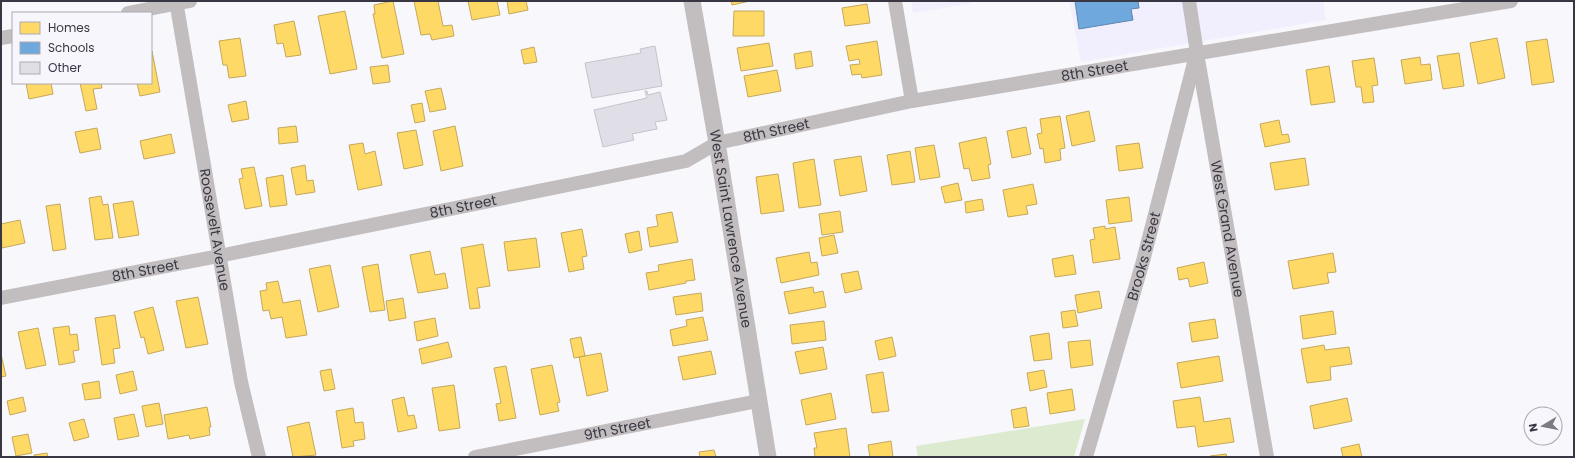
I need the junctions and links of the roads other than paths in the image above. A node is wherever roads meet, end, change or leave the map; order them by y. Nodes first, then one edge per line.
1 (692, 1) edge
2 (895, 1) edge
3 (1189, 1) edge
4 (1511, 1) edge
5 (181, 2) edge
6 (133, 12) edge
7 (12, 36) edge
8 (1, 38) edge
9 (1197, 53) junction
10 (912, 102) junction
11 (717, 142) junction
12 (219, 256) junction
13 (1, 298) edge
14 (758, 401) junction
15 (259, 457) edge
16 (475, 457) edge
17 (768, 457) edge
18 (1086, 457) edge
19 (1267, 457) edge

1 - 11 street, West Saint Lawrence Avenue
2 - 10 street
3 - 9 street, West Grand Avenue
4 - 9 street, 8th Street
5 - 6 street
5 - 12 street, Roosevelt Avenue
7 - 8 street
9 - 10 street, 8th Street
9 - 18 street, Brooks Street
9 - 19 street, West Grand Avenue
10 - 11 street, 8th Street
11 - 12 street, 8th Street
11 - 14 street, West Saint Lawrence Avenue
12 - 13 street, 8th Street
12 - 15 street, Roosevelt Avenue
14 - 16 street, 9th Street
14 - 17 street, West Saint Lawrence Avenue

